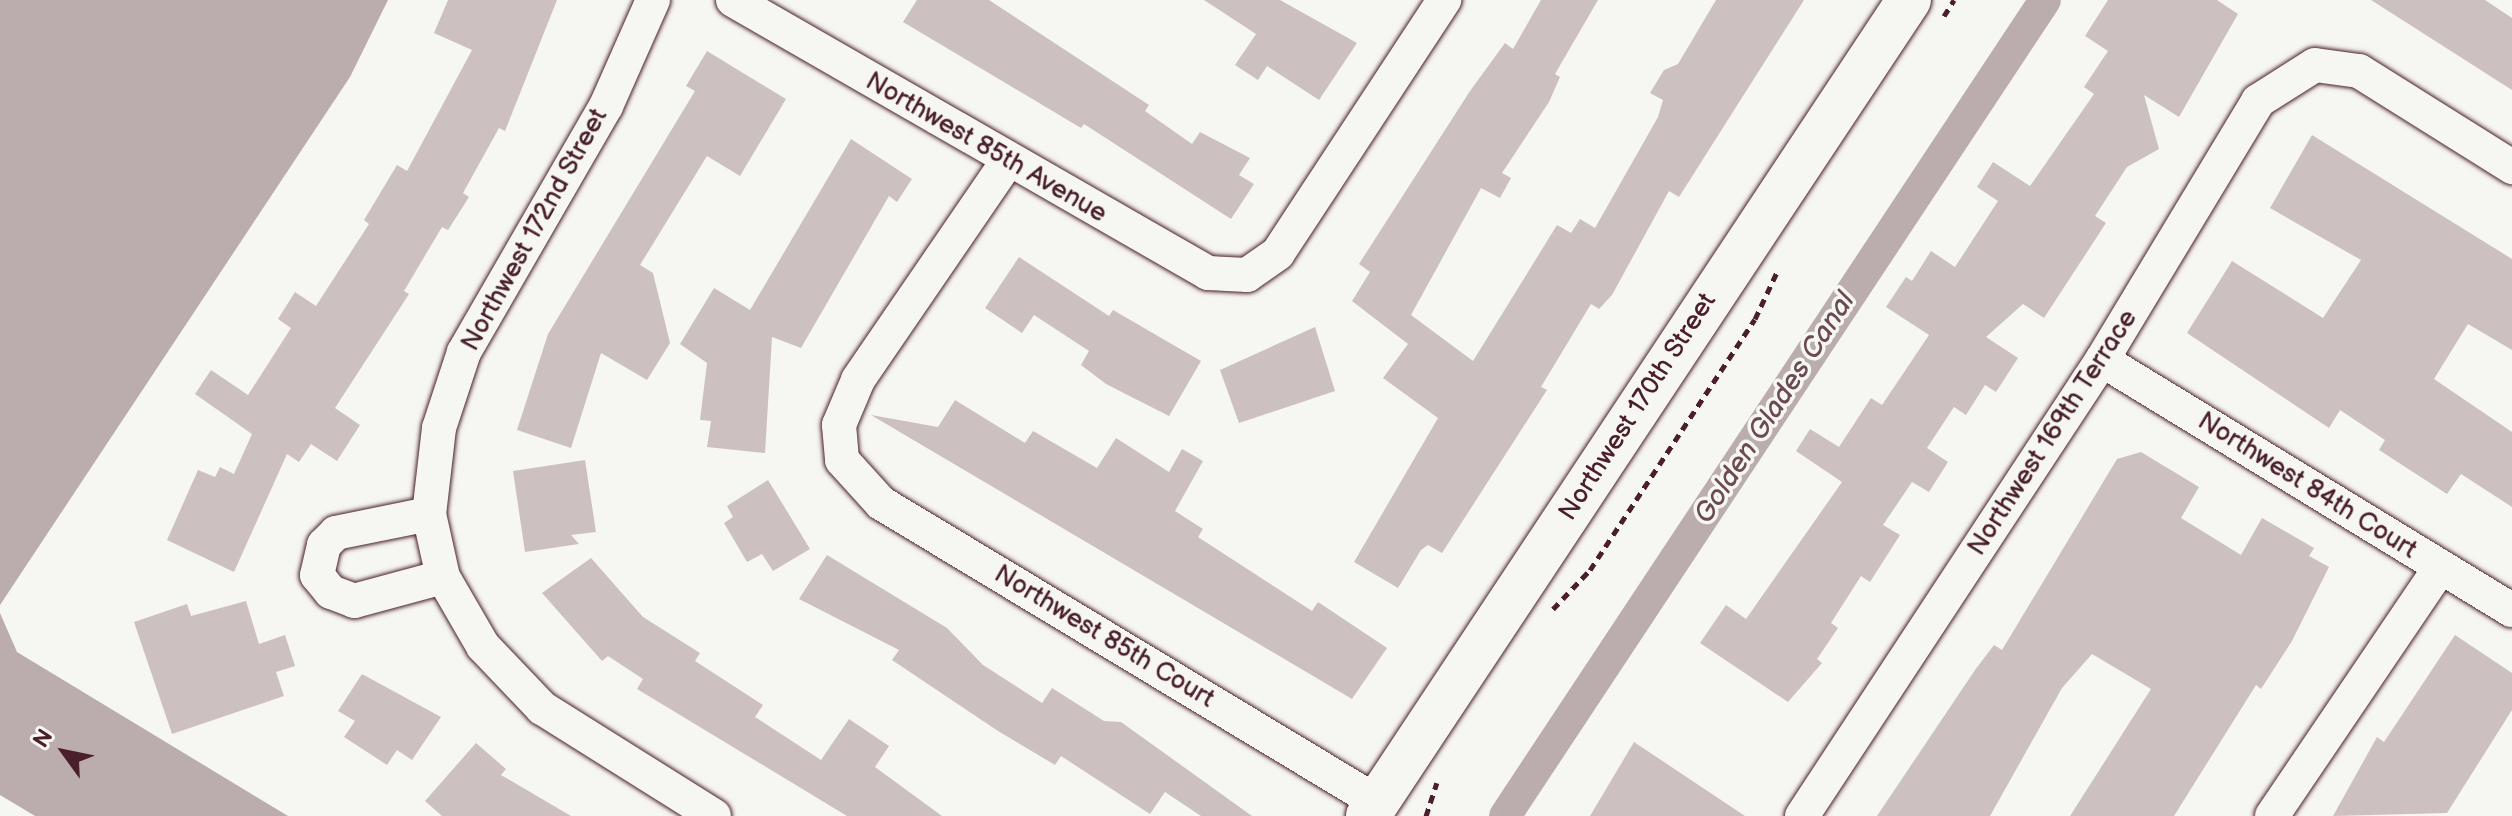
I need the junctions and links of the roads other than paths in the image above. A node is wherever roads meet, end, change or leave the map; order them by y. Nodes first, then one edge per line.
1 (653, 0) edge
2 (733, 0) edge
3 (1444, 0) edge
4 (1924, 12) edge
5 (1007, 162) junction
6 (2512, 167) edge
7 (2102, 360) junction
8 (429, 514) junction
9 (2440, 568) junction
10 (443, 577) junction
11 (2512, 610) edge
12 (1373, 809) edge
13 (714, 816) edge
14 (1802, 816) edge
15 (2272, 816) edge

1 - 8 street, Northwest 172nd Street
2 - 5 street, Northwest 85th Avenue
3 - 5 street, Northwest 85th Avenue
4 - 12 street, Northwest 170th Street
5 - 12 street, Northwest 85th Court
6 - 7 street, Northwest 169th Terrace
7 - 9 street, Northwest 84th Court
7 - 14 street, Northwest 169th Terrace
8 - 10 street, Northwest 172nd Street
8 - 10 street
9 - 11 street, Northwest 84th Court
9 - 15 street
10 - 13 street, Northwest 172nd Street

